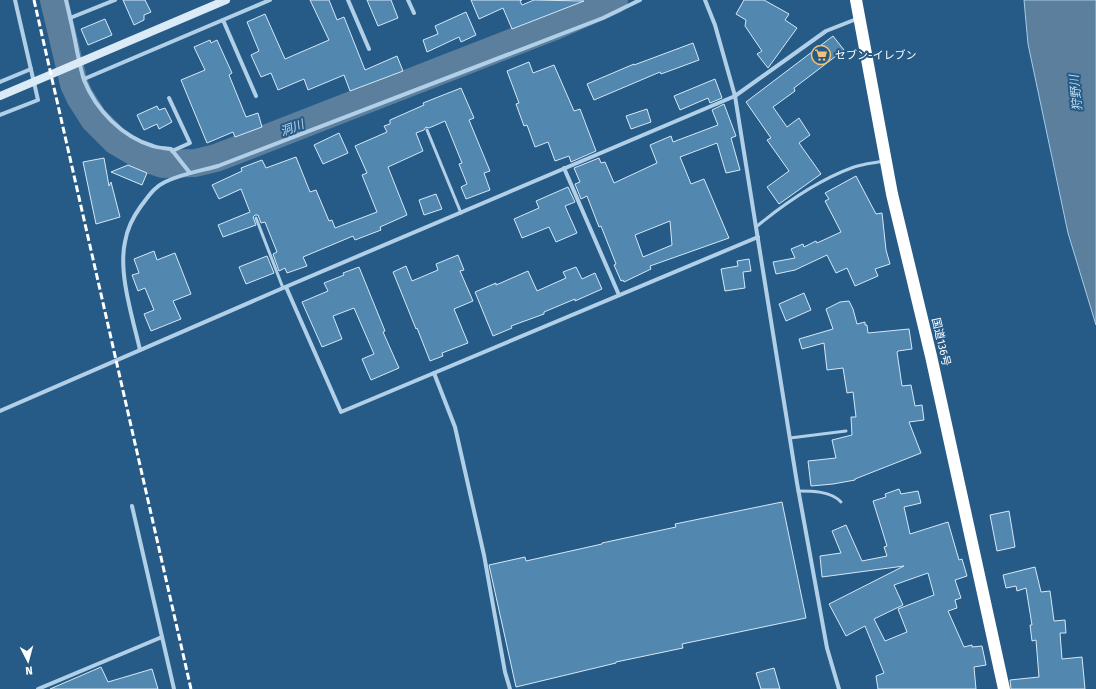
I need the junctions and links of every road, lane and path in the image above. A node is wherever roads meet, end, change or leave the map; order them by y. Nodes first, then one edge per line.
1 (15, 0) edge
2 (66, 0) edge
3 (115, 0) edge
4 (226, 0) edge
5 (270, 0) edge
6 (348, 0) edge
7 (408, 0) edge
8 (640, 0) edge
9 (705, 0) edge
10 (856, 0) edge
11 (414, 13) dead end
12 (859, 17) junction
13 (70, 18) junction
14 (223, 20) junction
15 (369, 49) dead end
16 (31, 69) junction
17 (84, 80) junction
18 (0, 82) edge
19 (0, 96) edge
20 (256, 96) dead end
21 (735, 96) junction
22 (169, 98) dead end
23 (0, 115) edge
24 (428, 130) dead end
25 (172, 150) junction
26 (886, 161) junction
27 (564, 168) junction
28 (190, 173) junction
29 (461, 212) junction
30 (256, 218) dead end
31 (756, 227) junction
32 (758, 237) junction
33 (285, 288) junction
34 (619, 296) junction
35 (140, 350) junction
36 (434, 373) junction
37 (0, 411) edge
38 (846, 431) dead end
39 (790, 438) junction
40 (798, 491) junction
41 (841, 502) dead end
42 (132, 506) dead end
43 (162, 637) junction
44 (38, 689) edge
45 (174, 689) edge
46 (510, 689) edge
47 (839, 689) edge
48 (1004, 689) edge

1 - 16 street
2 - 13 street
3 - 13 street
4 - 19 street
5 - 14 street
6 - 15 street
7 - 11 street
8 - 28 street
9 - 21 street
10 - 12 highway, 国道136号
12 - 21 street
12 - 26 highway, 国道136号
13 - 17 street
14 - 17 street
14 - 20 street
16 - 18 street
16 - 23 street
17 - 25 street
21 - 27 street
21 - 31 street
22 - 25 street
24 - 29 lane
25 - 28 street
26 - 31 lane
26 - 48 highway, 国道136号
27 - 29 street
27 - 34 street
28 - 35 street
29 - 33 street
30 - 33 lane
31 - 32 street
32 - 34 street
32 - 39 street
33 - 35 street
33 - 36 street
34 - 36 street
35 - 37 street
36 - 46 street
38 - 39 lane
39 - 40 street
40 - 41 lane
40 - 47 street
42 - 43 street
43 - 44 street
43 - 45 street

